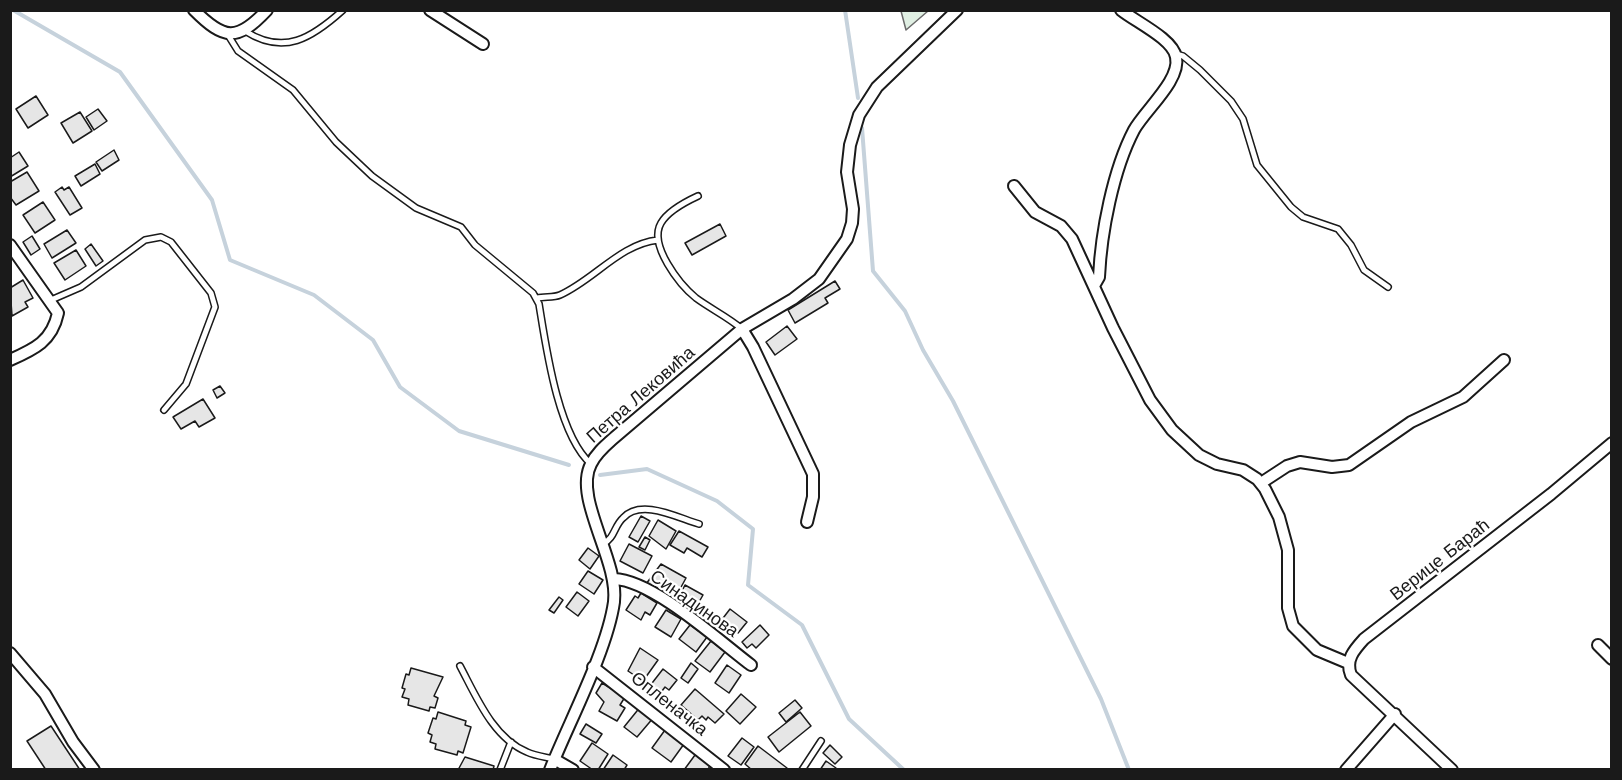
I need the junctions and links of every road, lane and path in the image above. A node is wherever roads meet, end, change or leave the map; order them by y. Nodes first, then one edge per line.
1 (194, 10) edge
2 (267, 10) edge
3 (343, 10) edge
4 (430, 10) edge
5 (957, 10) edge
6 (1121, 10) edge
7 (245, 31) junction
8 (228, 35) junction
9 (483, 44) dead end
10 (1176, 54) junction
11 (1014, 186) dead end
12 (698, 196) dead end
13 (658, 240) junction
14 (10, 245) edge
15 (1095, 284) junction
16 (1388, 287) dead end
17 (537, 298) junction
18 (51, 300) junction
19 (742, 329) junction
20 (10, 360) edge
21 (1504, 360) dead end
22 (164, 410) dead end
23 (1611, 443) edge
24 (591, 464) junction
25 (1261, 483) junction
26 (807, 522) dead end
27 (699, 524) dead end
28 (603, 544) junction
29 (614, 579) junction
30 (1598, 645) dead end
31 (10, 653) edge
32 (1611, 659) edge
33 (1348, 663) junction
34 (751, 665) dead end
35 (460, 666) dead end
36 (592, 667) junction
37 (1395, 714) junction
38 (821, 741) dead end
39 (511, 742) junction
40 (552, 764) edge
41 (94, 770) edge
42 (500, 770) edge
43 (573, 770) edge
44 (724, 770) edge
45 (802, 770) edge
46 (1346, 770) edge
47 (1452, 770) edge

1 - 8 street
2 - 7 street
3 - 7 lane
4 - 9 street
5 - 19 street, Петра Лековића
6 - 10 street
7 - 8 street
8 - 17 lane
10 - 15 street
10 - 16 lane
11 - 15 street
12 - 13 lane
13 - 17 lane
13 - 19 lane
14 - 18 street
15 - 25 street
17 - 24 lane
18 - 20 street
18 - 22 lane
19 - 24 street, Петра Лековића
19 - 26 street
21 - 25 street
23 - 33 street, Верице Бараћ
24 - 28 street, Петра Лековића
25 - 33 street
27 - 28 lane
28 - 29 street, Петра Лековића
29 - 34 street, Синадинова
29 - 36 street, Петра Лековића
30 - 32 street
31 - 41 street
33 - 37 street
35 - 39 lane
36 - 40 street, Петра Лековића
36 - 44 street, Опленачка
37 - 46 street
37 - 47 street
38 - 45 lane
39 - 40 lane
39 - 42 lane
40 - 43 street

